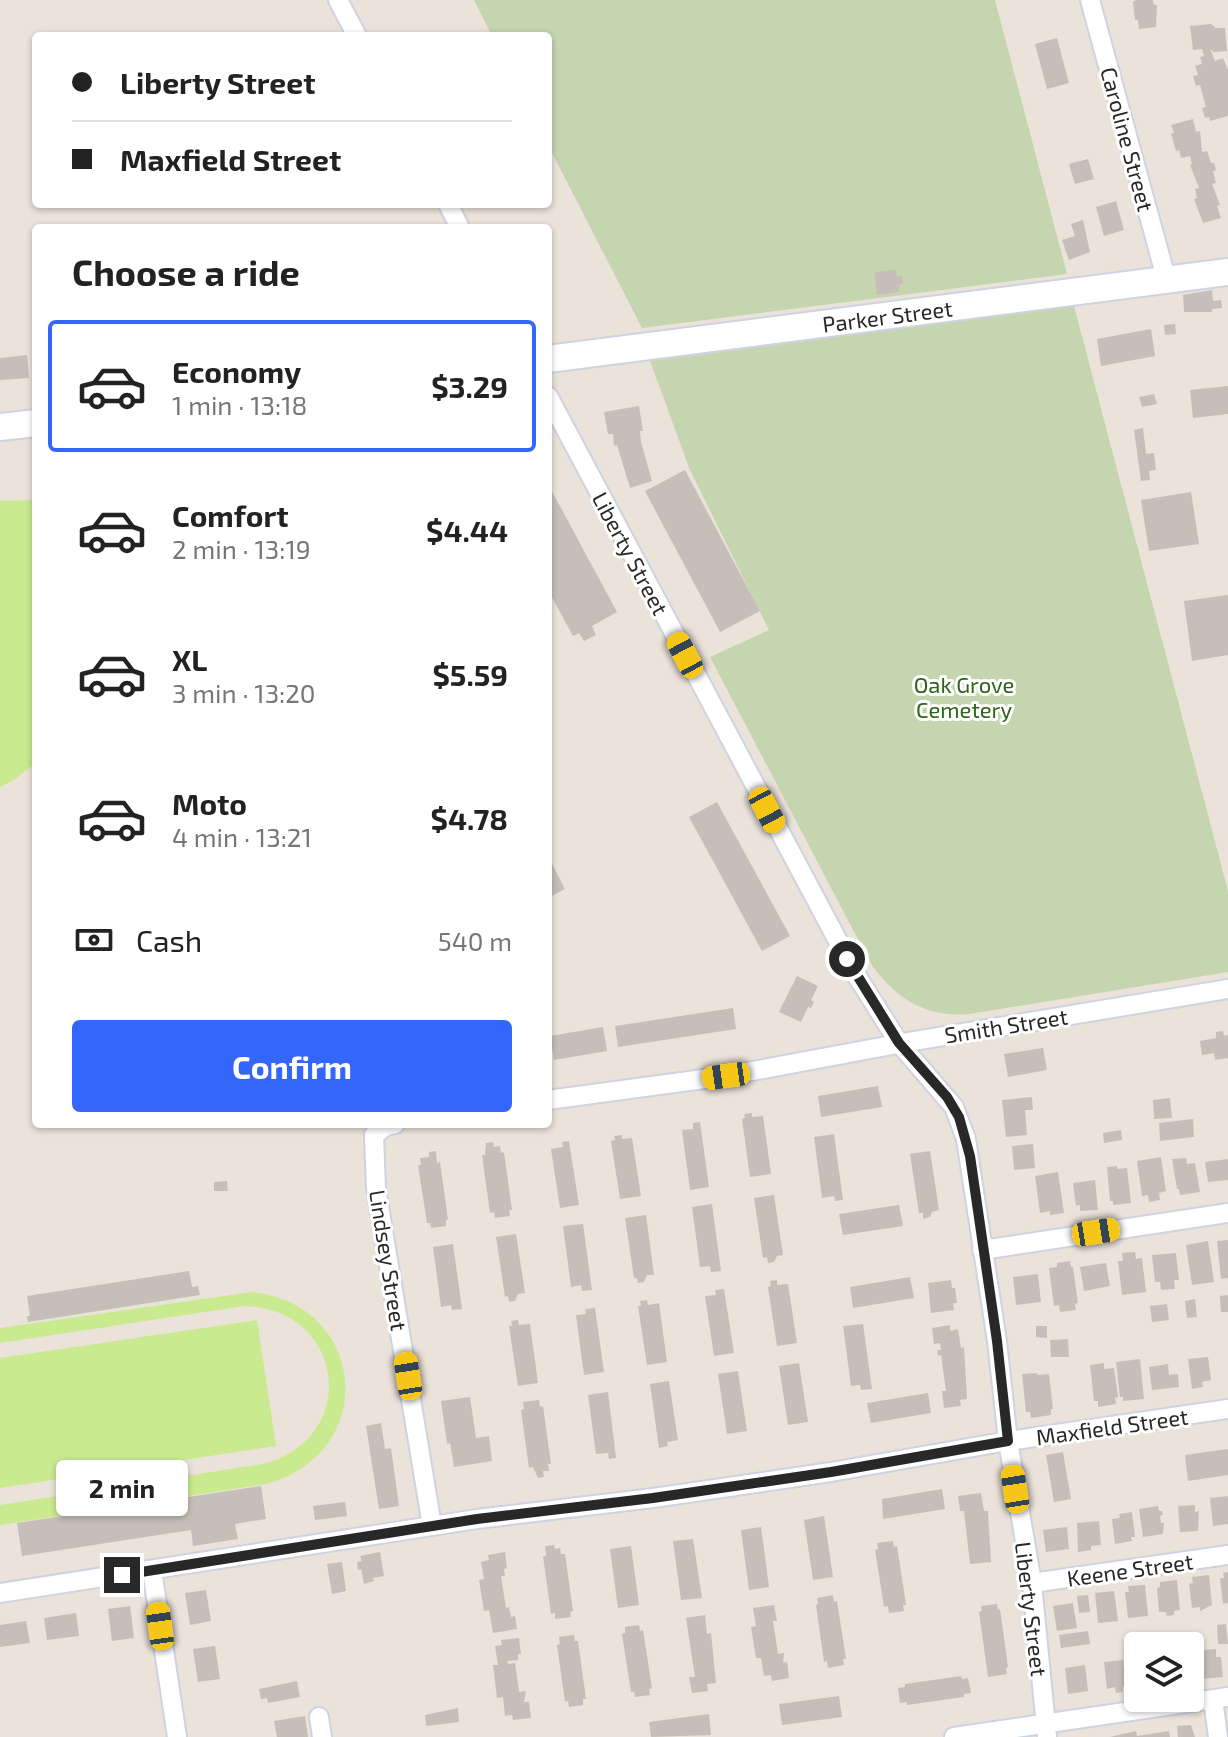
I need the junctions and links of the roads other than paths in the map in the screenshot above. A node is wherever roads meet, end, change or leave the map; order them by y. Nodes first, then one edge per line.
1 (338, 0) edge
2 (1090, 0) edge
3 (355, 32) edge
4 (1228, 272) edge
5 (1166, 278) junction
6 (552, 358) edge
7 (552, 404) edge
8 (32, 423) edge
9 (0, 427) edge
10 (1228, 989) edge
11 (899, 1043) junction
12 (552, 1099) edge
13 (383, 1128) edge
14 (1228, 1213) edge
15 (982, 1250) junction
16 (1228, 1409) edge
17 (1008, 1441) junction
18 (432, 1526) junction
19 (1228, 1555) edge
20 (152, 1570) junction
21 (1032, 1583) junction
22 (0, 1593) edge
23 (1220, 1698) edge
24 (319, 1717) dead end
25 (1046, 1730) edge
26 (177, 1737) edge
27 (322, 1737) edge
28 (954, 1737) edge
29 (1218, 1737) edge

1 - 3 street
2 - 5 street, Caroline Street
4 - 5 main road, Parker Street
5 - 6 main road, Parker Street
7 - 11 street, Liberty Street
8 - 9 main road
10 - 11 street, Smith Street
11 - 12 street, Smith Street
11 - 15 street, Liberty Street
13 - 18 street, Lindsey Street
14 - 15 street
15 - 17 street, Liberty Street
16 - 17 street, Maxfield Street
17 - 18 street, Maxfield Street
17 - 21 street, Liberty Street
18 - 20 street, Maxfield Street
19 - 21 street, Keene Street
20 - 22 street, Maxfield Street
20 - 26 street
21 - 25 street, Liberty Street
23 - 25 street
23 - 29 street
24 - 27 street
25 - 28 street

